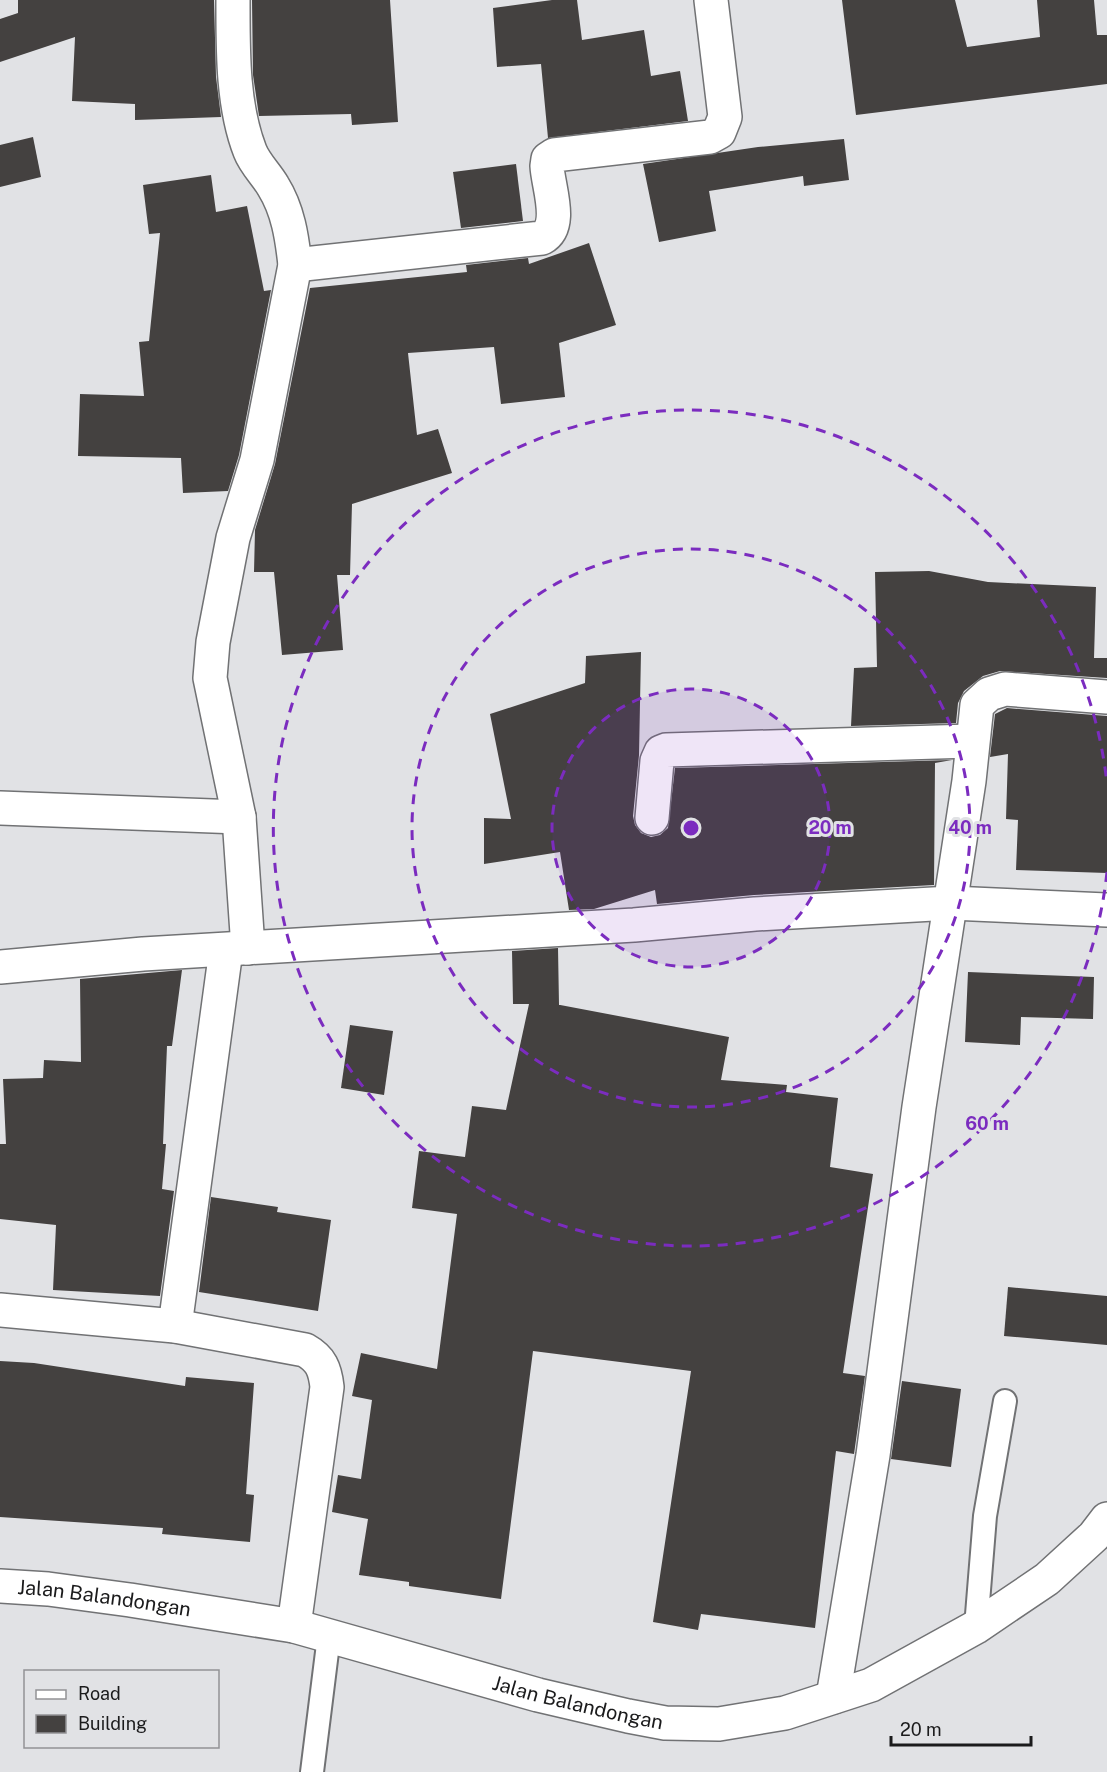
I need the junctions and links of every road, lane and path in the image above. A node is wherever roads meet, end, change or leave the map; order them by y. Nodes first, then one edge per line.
1 (233, 0) edge
2 (711, 0) edge
3 (295, 265) junction
4 (1107, 698) edge
5 (971, 741) junction
6 (0, 808) edge
7 (239, 817) junction
8 (652, 818) dead end
9 (951, 903) junction
10 (1107, 910) edge
11 (237, 949) junction
12 (0, 967) edge
13 (0, 1310) edge
14 (175, 1326) junction
15 (1005, 1401) dead end
16 (1107, 1519) edge
17 (0, 1586) edge
18 (294, 1626) junction
19 (976, 1627) junction
20 (329, 1636) junction
21 (833, 1697) junction
22 (312, 1772) edge

1 - 3 street
2 - 3 street
3 - 7 street
4 - 5 street
5 - 8 street
5 - 9 street
6 - 7 street
7 - 11 street
9 - 10 street
9 - 11 street
9 - 21 street
11 - 12 street
11 - 14 street
13 - 14 street
14 - 18 street
15 - 19 lane
16 - 19 street, Jalan Balandongan
17 - 18 street, Jalan Balandongan
18 - 20 street, Jalan Balandongan
19 - 21 street, Jalan Balandongan
20 - 21 street, Jalan Balandongan
20 - 22 lane

